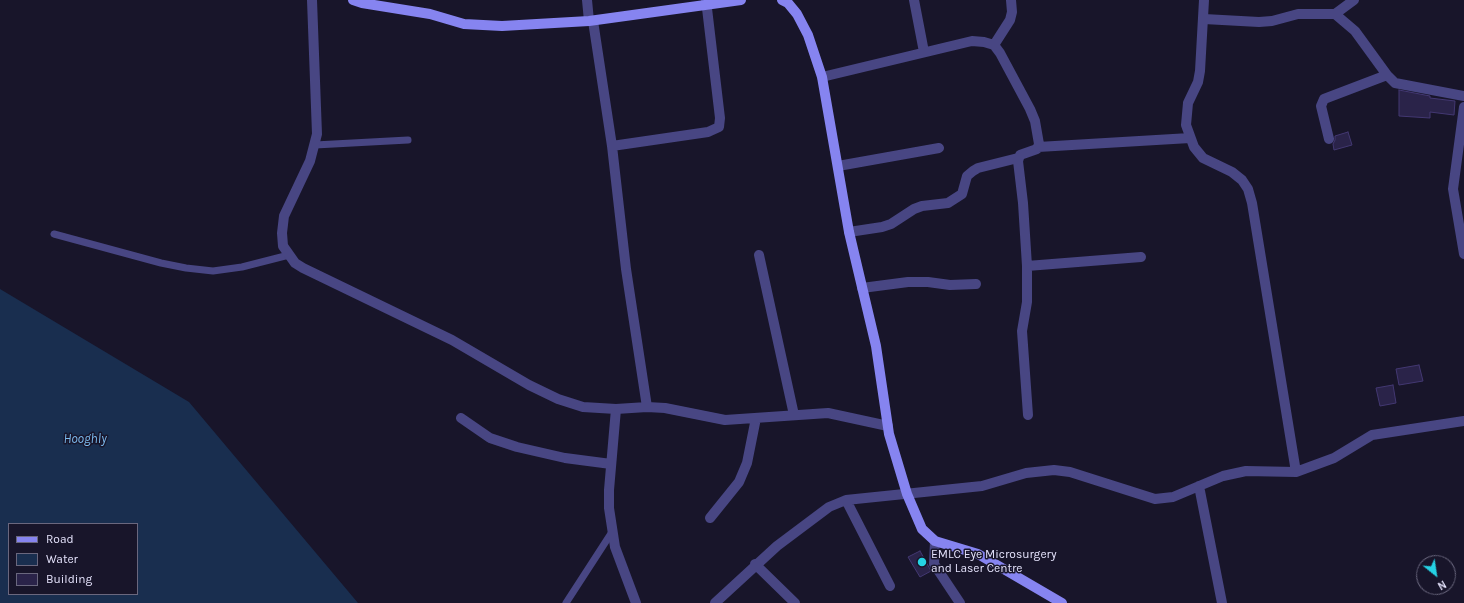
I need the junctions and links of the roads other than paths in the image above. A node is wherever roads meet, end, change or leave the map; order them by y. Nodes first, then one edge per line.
1 (312, 0) edge
2 (353, 0) edge
3 (587, 0) edge
4 (741, 0) edge
5 (782, 0) edge
6 (914, 0) edge
7 (1011, 0) edge
8 (1204, 0) edge
9 (1354, 0) edge
10 (707, 3) edge
11 (1335, 14) junction
12 (1204, 19) junction
13 (591, 21) junction
14 (994, 45) junction
15 (924, 52) junction
16 (1387, 75) junction
17 (822, 78) junction
18 (1464, 96) edge
19 (1464, 107) edge
20 (1190, 138) junction
21 (1329, 139) dead end
22 (408, 140) dead end
23 (315, 145) junction
24 (612, 146) junction
25 (1038, 147) junction
26 (939, 148) dead end
27 (1018, 158) junction
28 (838, 166) junction
29 (1459, 186) edge
30 (849, 232) junction
31 (54, 234) dead end
32 (1464, 254) edge
33 (759, 255) dead end
34 (289, 256) junction
35 (1141, 257) dead end
36 (1027, 266) junction
37 (976, 284) dead end
38 (862, 288) junction
39 (647, 407) junction
40 (616, 409) junction
41 (794, 415) junction
42 (1028, 415) dead end
43 (461, 418) dead end
44 (756, 418) junction
45 (1464, 421) edge
46 (888, 426) junction
47 (611, 464) junction
48 (1296, 472) junction
49 (1199, 486) junction
50 (907, 494) junction
51 (846, 500) junction
52 (710, 518) dead end
53 (612, 532) junction
54 (935, 541) junction
55 (755, 564) junction
56 (890, 586) dead end
57 (566, 603) edge
58 (636, 603) edge
59 (715, 603) edge
60 (794, 603) edge
61 (960, 603) edge
62 (1062, 603) edge
63 (1222, 603) edge

1 - 23 street
2 - 13 main road
3 - 13 street
4 - 10 main road
5 - 17 main road
6 - 15 street
7 - 14 street
8 - 12 street
9 - 11 street
10 - 13 main road
10 - 24 street
11 - 12 street
11 - 16 street
12 - 20 street
13 - 24 street
14 - 15 street
14 - 25 street
15 - 17 street
16 - 18 street
16 - 21 street
17 - 28 main road
19 - 29 street
20 - 25 street
20 - 48 street
22 - 23 lane
23 - 34 street
24 - 39 street
25 - 27 street
26 - 28 street
27 - 30 street
27 - 36 street
28 - 30 main road
29 - 32 street
30 - 38 main road
31 - 34 lane
33 - 41 street
34 - 40 street
35 - 36 street
36 - 42 street
37 - 38 street
38 - 46 main road
39 - 40 street
39 - 44 street
40 - 47 street
41 - 44 street
41 - 46 street
43 - 47 street
44 - 52 street
45 - 48 street
46 - 50 main road
47 - 53 street
48 - 49 street
49 - 50 street
49 - 63 street
50 - 51 street
50 - 54 main road
51 - 55 street
51 - 56 street
53 - 57 lane
53 - 58 street
54 - 61 street
54 - 62 main road
55 - 59 street
55 - 60 street

